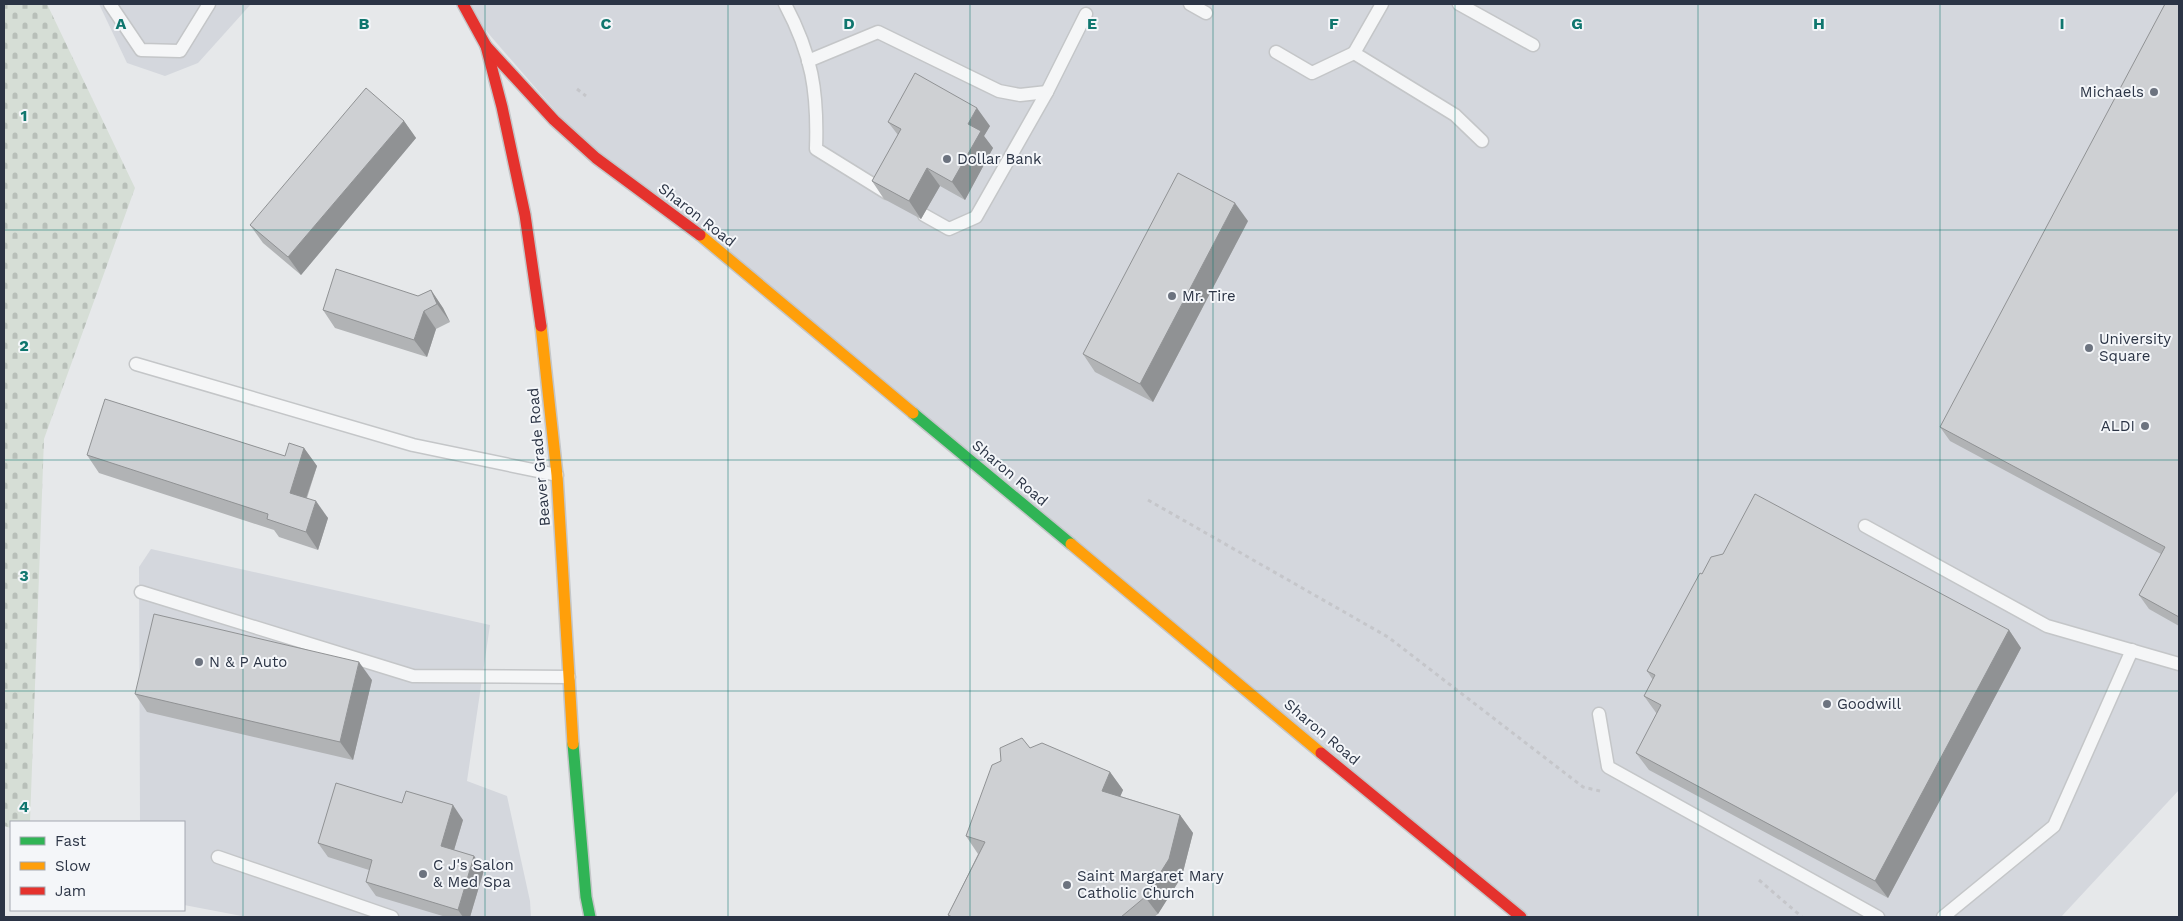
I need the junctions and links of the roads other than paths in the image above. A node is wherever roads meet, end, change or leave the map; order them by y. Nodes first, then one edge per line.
1 (110, 4) edge
2 (209, 4) edge
3 (463, 4) edge
4 (785, 4) edge
5 (1190, 4) edge
6 (1382, 4) edge
7 (1459, 4) edge
8 (1206, 13) dead end
9 (1086, 14) dead end
10 (1533, 44) dead end
11 (486, 46) junction
12 (1276, 52) dead end
13 (1354, 53) junction
14 (808, 61) junction
15 (1047, 92) junction
16 (1482, 141) dead end
17 (887, 193) edge
18 (924, 215) dead end
19 (136, 364) dead end
20 (557, 475) junction
21 (1865, 526) dead end
22 (141, 592) dead end
23 (2132, 650) junction
24 (2179, 664) edge
25 (568, 677) junction
26 (1599, 714) dead end
27 (218, 857) dead end
28 (392, 917) edge
29 (590, 917) edge
30 (1521, 917) edge
31 (1878, 917) edge
32 (1943, 917) edge

1 - 2 lane
3 - 11 street, Beaver Grade Road
4 - 14 lane
5 - 8 lane
6 - 13 lane
7 - 10 lane
9 - 15 lane
11 - 20 street, Beaver Grade Road
11 - 30 street, Sharon Road
12 - 13 lane
13 - 16 lane
14 - 15 lane
14 - 17 lane
15 - 18 lane
19 - 20 lane
20 - 25 street, Beaver Grade Road
21 - 23 lane
22 - 25 lane
23 - 24 lane
23 - 32 lane
25 - 29 street, Beaver Grade Road
26 - 31 lane
27 - 28 lane

